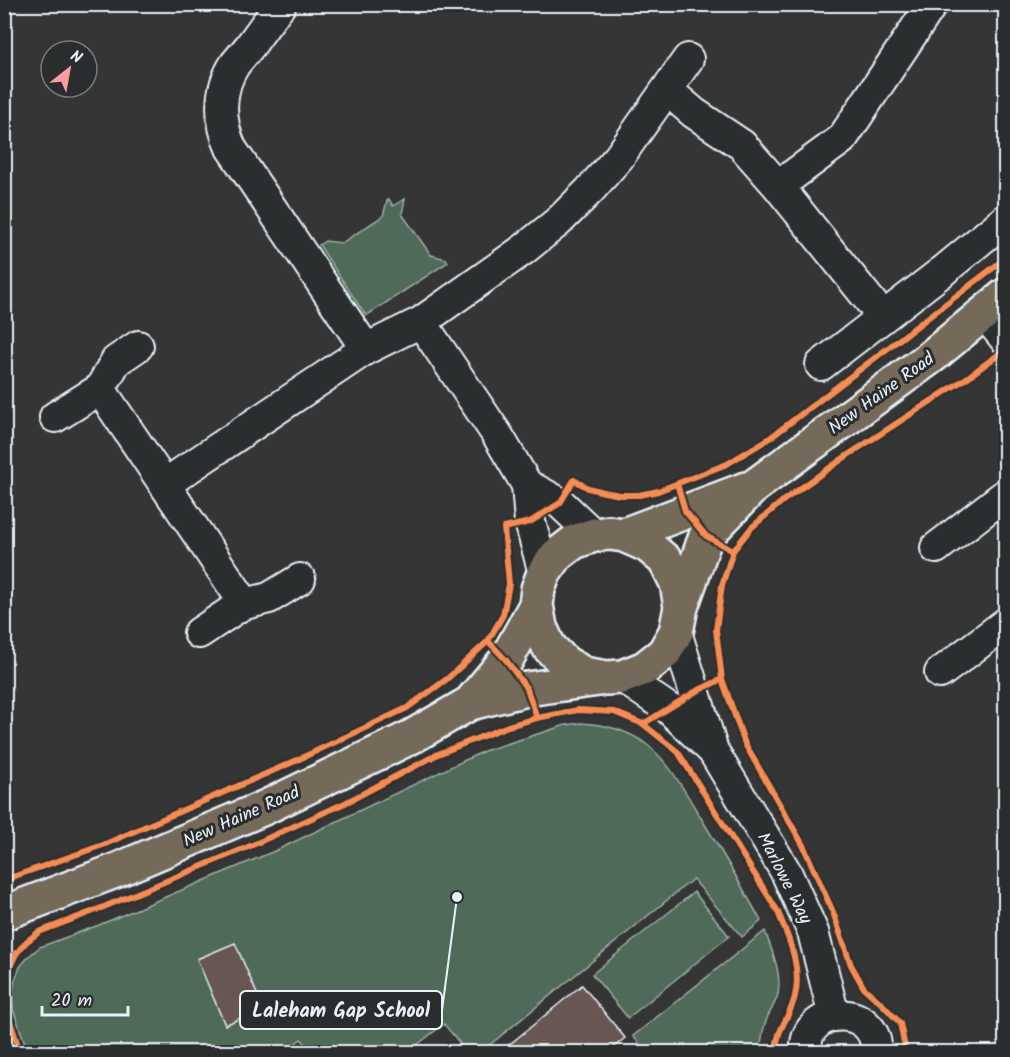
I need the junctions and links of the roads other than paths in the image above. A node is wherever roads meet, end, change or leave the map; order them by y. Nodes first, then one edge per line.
1 (280, 4) edge
2 (932, 4) edge
3 (688, 59) dead end
4 (667, 90) junction
5 (778, 186) junction
6 (1005, 219) edge
7 (995, 304) edge
8 (882, 317) junction
9 (421, 322) junction
10 (1005, 340) edge
11 (138, 346) dead end
12 (366, 349) junction
13 (820, 365) dead end
14 (100, 389) junction
15 (55, 417) dead end
16 (165, 484) junction
17 (527, 484) junction
18 (753, 487) junction
19 (1005, 494) edge
20 (609, 535) junction
21 (936, 548) dead end
22 (544, 573) junction
23 (300, 579) dead end
24 (245, 604) junction
25 (537, 605) junction
26 (679, 620) junction
27 (1005, 624) edge
28 (199, 633) dead end
29 (940, 673) dead end
30 (614, 677) junction
31 (470, 703) junction
32 (713, 751) junction
33 (4, 913) edge
34 (834, 1016) junction
35 (806, 1053) edge
36 (876, 1053) edge

1 - 12 street
2 - 5 street
3 - 4 street
4 - 5 street
4 - 9 street
5 - 8 street
6 - 8 street
7 - 10 street
7 - 18 main road, New Haine Road
8 - 13 street
9 - 12 street
9 - 17 street
11 - 14 street
12 - 16 street
14 - 15 street
14 - 16 street
16 - 24 street
17 - 20 street
17 - 22 street
18 - 20 main road, New Haine Road
18 - 26 main road, New Haine Road
19 - 21 street
20 - 22 main road, New Haine Road
20 - 26 main road
22 - 25 main road, New Haine Road
23 - 24 street
24 - 28 street
25 - 30 main road, New Haine Road
25 - 31 main road, New Haine Road
26 - 30 main road, New Haine Road
26 - 32 street, Marlowe Way
27 - 29 street
30 - 31 main road, New Haine Road
30 - 32 street, Marlowe Way
31 - 33 main road, New Haine Road
32 - 34 street, Marlowe Way
34 - 35 street
34 - 36 street

